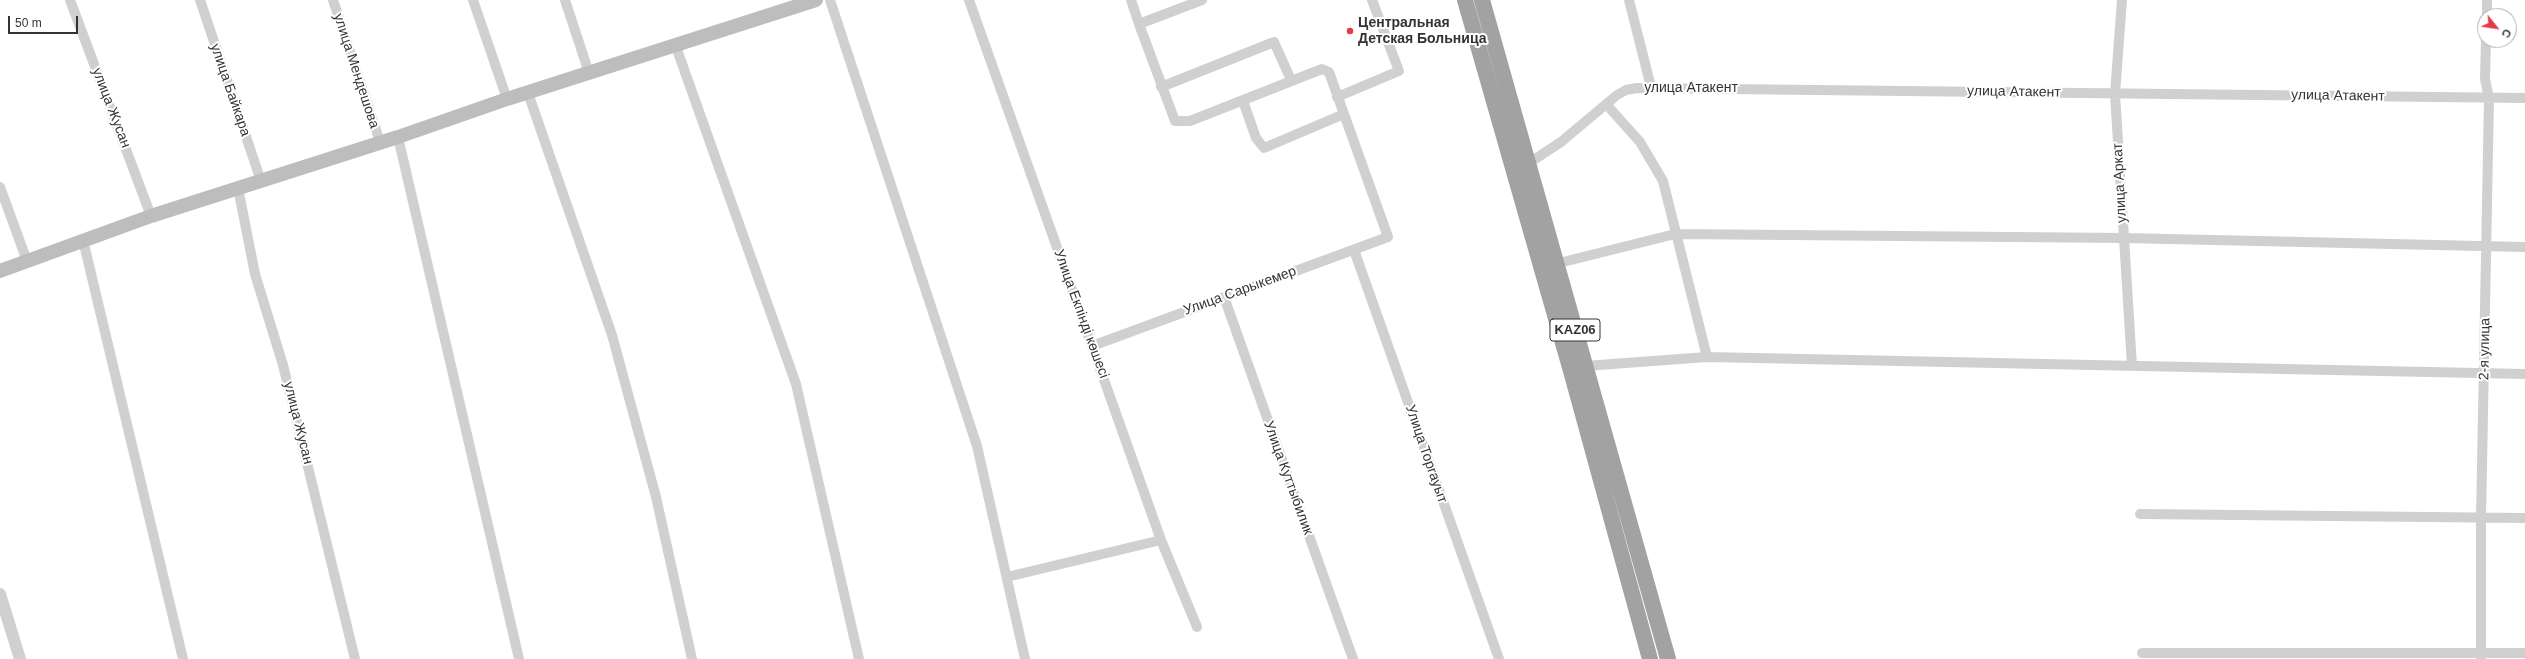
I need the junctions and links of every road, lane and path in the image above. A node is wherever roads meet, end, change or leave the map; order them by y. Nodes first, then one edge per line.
1 (70, 0) edge
2 (200, 0) edge
3 (333, 0) edge
4 (473, 0) edge
5 (565, 0) edge
6 (816, 0) edge
7 (830, 0) edge
8 (969, 0) edge
9 (1131, 0) edge
10 (1202, 0) edge
11 (1372, 0) edge
12 (1465, 0) edge
13 (1482, 0) edge
14 (1629, 0) edge
15 (2122, 0) edge
16 (1140, 24) junction
17 (675, 44) junction
18 (2486, 48) edge
19 (589, 73) junction
20 (1291, 80) junction
21 (1161, 87) junction
22 (1651, 87) junction
23 (528, 93) junction
24 (2115, 94) junction
25 (1337, 97) junction
26 (507, 98) junction
27 (2489, 98) junction
28 (2525, 98) edge
29 (1243, 101) junction
30 (1606, 104) junction
31 (1344, 114) junction
32 (398, 137) junction
33 (380, 142) junction
34 (1529, 163) junction
35 (261, 181) junction
36 (0, 187) edge
37 (238, 188) junction
38 (151, 216) junction
39 (1675, 234) junction
40 (2124, 238) junction
41 (83, 240) junction
42 (2487, 247) junction
43 (2525, 247) edge
44 (1354, 250) junction
45 (27, 261) junction
46 (1555, 264) junction
47 (0, 271) edge
48 (1224, 297) junction
49 (1092, 346) junction
50 (1707, 357) junction
51 (1586, 366) junction
52 (2132, 366) junction
53 (2485, 373) junction
54 (2525, 374) edge
55 (2140, 514) dead end
56 (2481, 518) junction
57 (2525, 518) edge
58 (1161, 540) junction
59 (1007, 577) junction
60 (0, 594) edge
61 (1660, 626) junction
62 (1197, 627) dead end
63 (1642, 632) junction
64 (2142, 653) dead end
65 (2525, 653) edge
66 (2481, 656) edge
67 (20, 659) edge
68 (183, 659) edge
69 (355, 659) edge
70 (519, 659) edge
71 (692, 659) edge
72 (859, 659) edge
73 (1025, 659) edge
74 (1353, 659) edge
75 (1498, 659) edge
76 (1650, 659) edge
77 (1668, 659) edge

1 - 38 street, улица Жусан
2 - 35 street, улица Байкара
3 - 33 street, улица Мендешова
4 - 26 street
5 - 19 street
6 - 17 main road
7 - 59 street
8 - 49 street, Улица Екпінді көшесі
9 - 16 street
10 - 16 street
11 - 25 street
12 - 63 highway, KАZ06
13 - 34 highway, KАZ06
14 - 22 street
15 - 24 street, улица Аркат
16 - 21 street
17 - 19 main road
17 - 72 street
18 - 27 street, 2-я улица
19 - 23 main road
20 - 21 street
20 - 25 street
20 - 29 street
21 - 29 street
22 - 24 street, улица Атакент
22 - 30 street, улица Атакент
23 - 26 main road
23 - 71 street
24 - 27 street, улица Атакент
24 - 40 street, улица Аркат
25 - 31 street
26 - 32 main road
27 - 28 street, улица Атакент
27 - 42 street, 2-я улица
29 - 31 street
30 - 34 street, улица Атакент
30 - 39 street
31 - 44 street, Улица Сарыкемер
32 - 33 main road
32 - 70 street
33 - 35 main road
34 - 46 highway, KАZ06
35 - 37 main road
36 - 45 street
37 - 38 main road
37 - 69 street, улица Жусан
38 - 41 main road
39 - 40 street
39 - 46 street
39 - 50 street
40 - 42 street
40 - 52 street, улица Аркат
41 - 45 main road
41 - 68 street
42 - 43 street
42 - 53 street, 2-я улица
44 - 48 street, Улица Сарыкемер
44 - 75 street, Улица Торгауыт
45 - 47 main road
46 - 51 highway, KАZ06
48 - 49 street, Улица Сарыкемер
48 - 74 street, Улица Куттыбилик
49 - 58 street, Улица Екпінді көшесі
50 - 51 street
50 - 52 street
51 - 61 highway, KАZ06
52 - 53 street
53 - 54 street
53 - 56 street, 2-я улица
55 - 56 street
56 - 57 street
56 - 66 street, 2-я улица
58 - 59 street
58 - 62 street, Улица Екпінді көшесі
59 - 73 street
60 - 67 street
61 - 63 highway
61 - 77 highway, KАZ06
63 - 76 highway, KАZ06
64 - 66 street
65 - 66 street

